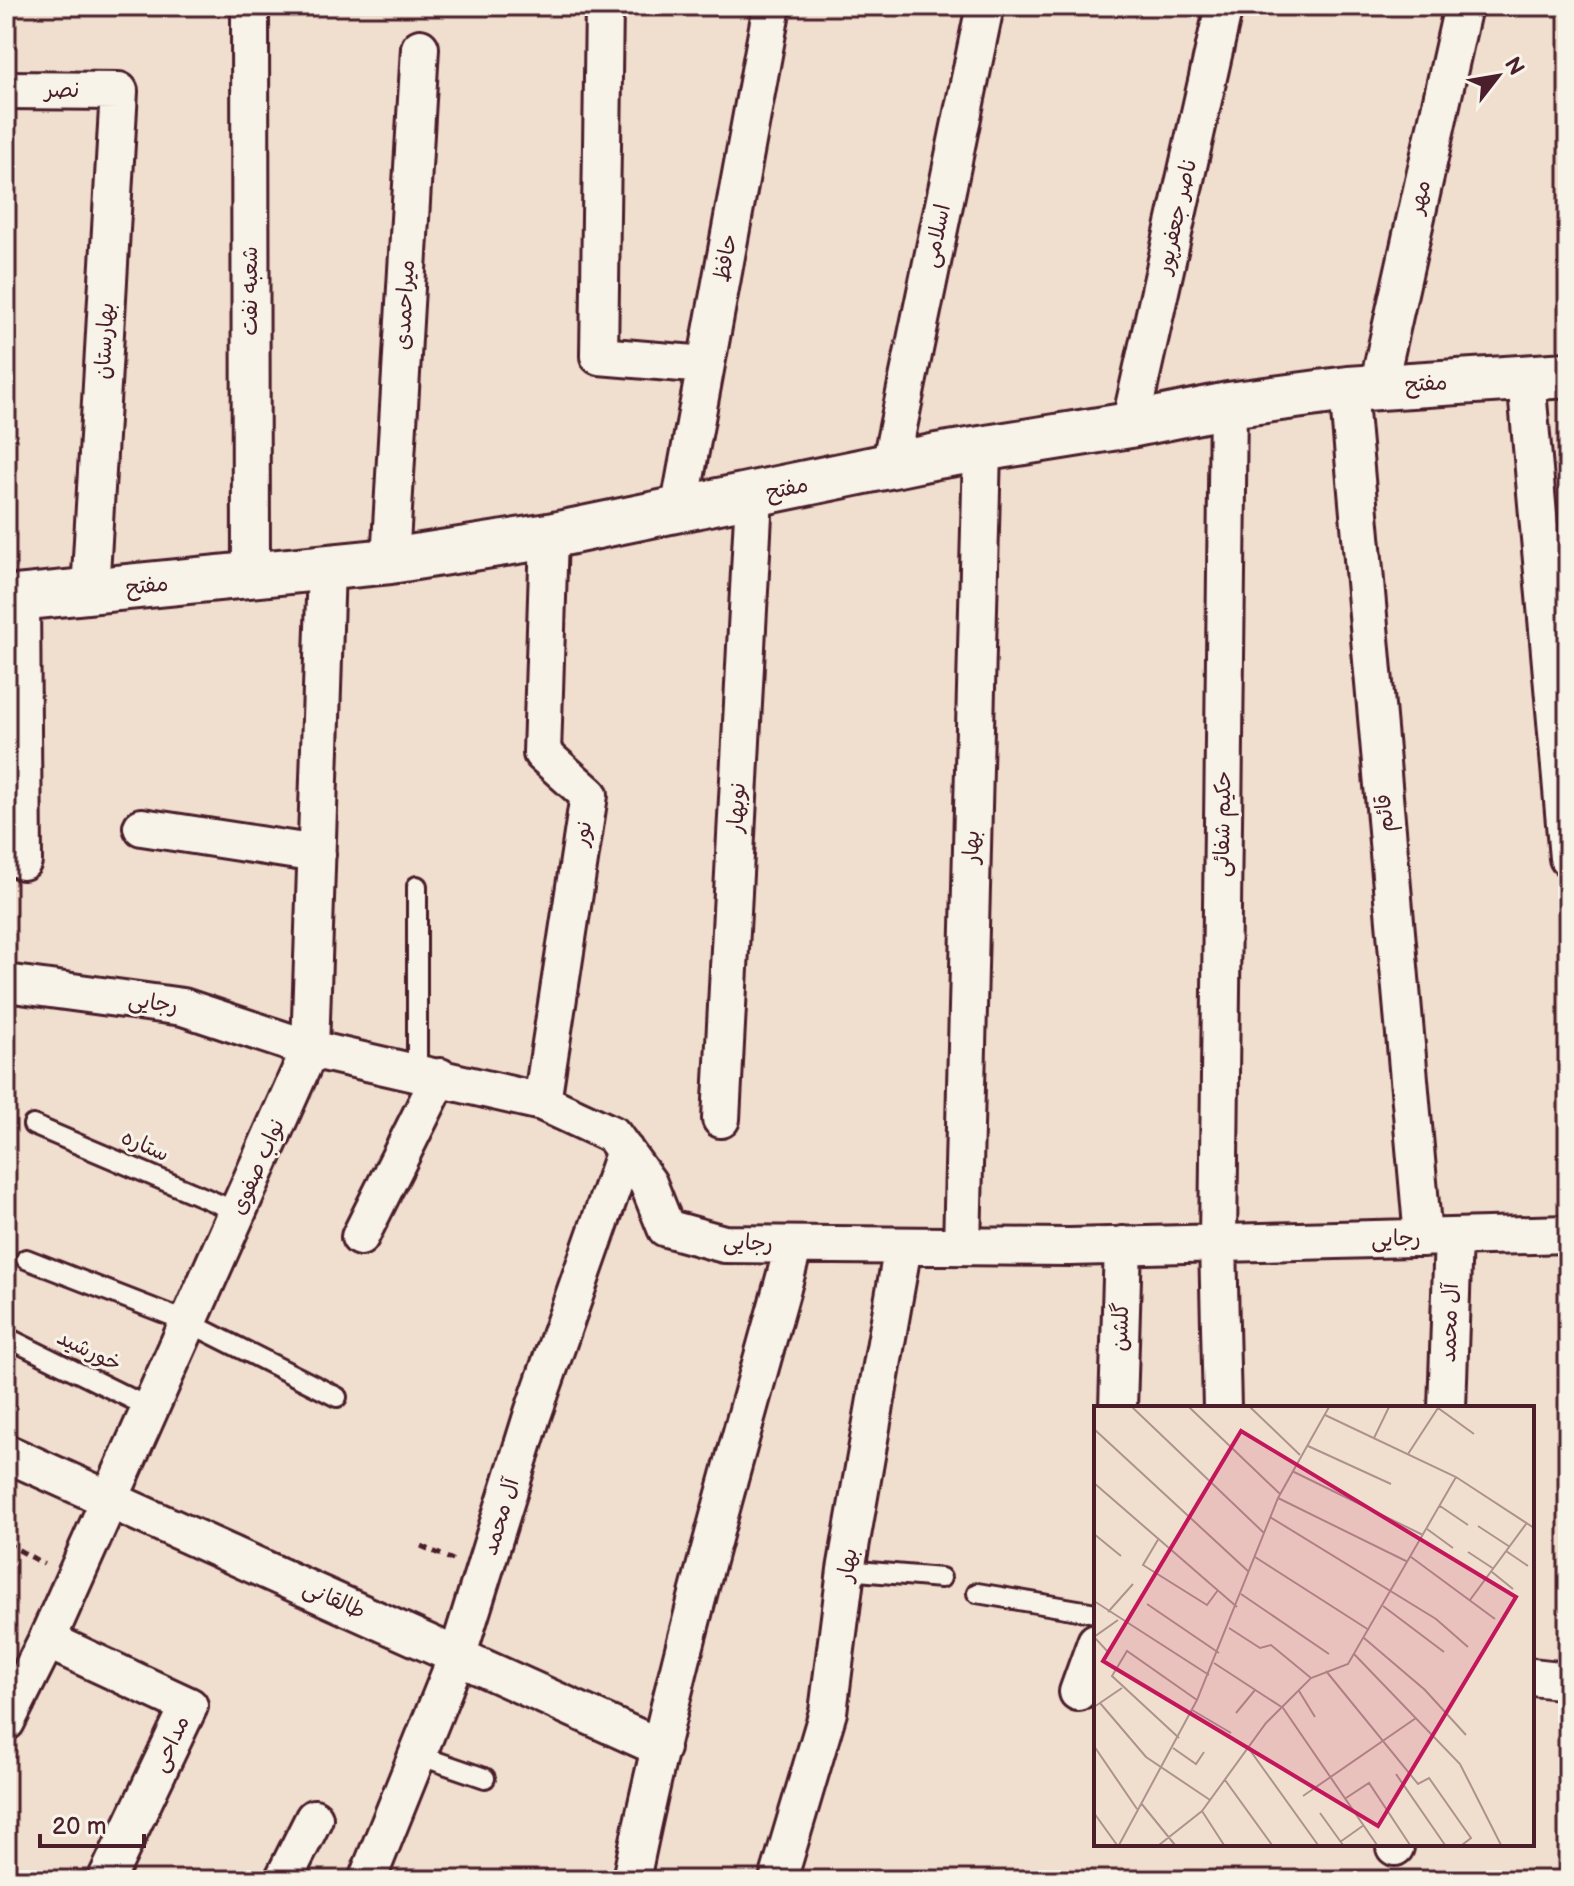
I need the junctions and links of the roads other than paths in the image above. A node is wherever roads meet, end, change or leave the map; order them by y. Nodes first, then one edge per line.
1 (250, 6) edge
2 (604, 6) edge
3 (772, 6) edge
4 (985, 6) edge
5 (1224, 6) edge
6 (1463, 6) edge
7 (420, 48) dead end
8 (6, 90) edge
9 (119, 91) joint
10 (706, 365) junction
11 (1547, 376) edge
12 (1363, 388) junction
13 (1228, 405) junction
14 (1130, 425) junction
15 (982, 449) junction
16 (890, 466) junction
17 (754, 496) junction
18 (679, 511) junction
19 (549, 536) junction
20 (390, 561) junction
21 (326, 568) junction
22 (251, 576) junction
23 (90, 592) junction
24 (14, 599) edge
25 (15, 785) edge
26 (142, 827) dead end
27 (317, 854) junction
28 (1568, 858) edge
29 (23, 861) dead end
30 (417, 886) dead end
31 (6, 983) edge
32 (310, 1049) junction
33 (428, 1074) junction
34 (542, 1102) junction
35 (721, 1119) dead end
36 (33, 1125) dead end
37 (625, 1151) junction
38 (238, 1212) junction
39 (1568, 1234) edge
40 (360, 1237) dead end
41 (1438, 1238) junction
42 (1218, 1243) junction
43 (794, 1245) junction
44 (1123, 1245) junction
45 (903, 1246) junction
46 (962, 1246) junction
47 (26, 1259) dead end
48 (188, 1322) junction
49 (6, 1337) edge
50 (337, 1397) dead end
51 (1118, 1406) edge
52 (1222, 1406) edge
53 (1447, 1406) edge
54 (150, 1408) junction
55 (6, 1453) edge
56 (109, 1501) junction
57 (846, 1570) junction
58 (941, 1578) dead end
59 (977, 1593) dead end
60 (1094, 1613) edge
61 (47, 1640) junction
62 (1094, 1648) edge
63 (458, 1654) junction
64 (1534, 1677) edge
65 (1568, 1681) edge
66 (1078, 1692) dead end
67 (6, 1722) edge
68 (661, 1748) junction
69 (418, 1755) junction
70 (485, 1778) dead end
71 (314, 1818) dead end
72 (106, 1880) edge
73 (283, 1880) edge
74 (367, 1880) edge
75 (631, 1880) edge
76 (778, 1880) edge

1 - 22 street, شعبه نفت
2 - 10 street
3 - 10 street, حافظ
4 - 16 street, اسلامی
5 - 14 street, ناصر جعفرپور
6 - 12 street, مهر
7 - 20 street, میراحمدی
8 - 9 street, نصر
9 - 23 street, بهارستان
10 - 18 street, حافظ
11 - 12 street, مفتح
11 - 28 street
12 - 13 street, مفتح
12 - 41 street, قائم
13 - 14 street, مفتح
13 - 42 street, حکیم شفائی
14 - 15 street, مفتح
15 - 16 street, مفتح
15 - 46 street, بهار
16 - 17 street, مفتح
17 - 18 street, مفتح
17 - 35 street, نوبهار
18 - 19 street, مفتح
19 - 20 street, مفتح
19 - 34 street, نور
20 - 21 street, مفتح
21 - 22 street, مفتح
21 - 27 street, نواب صفوی
22 - 23 street, مفتح
23 - 24 street, مفتح
24 - 25 street
25 - 29 street
26 - 27 street
27 - 32 street, نواب صفوی
30 - 33 lane
31 - 32 street, رجایی
32 - 33 street, رجایی
32 - 38 street, نواب صفوی
33 - 34 street, رجایی
33 - 40 street
34 - 37 street, رجایی
36 - 38 lane, ستاره
37 - 43 street, رجایی
37 - 63 street, آل محمد
38 - 48 street, نواب صفوی
39 - 41 street, رجایی
41 - 42 street, رجایی
41 - 53 street, آل محمد
42 - 44 street, رجایی
42 - 52 street, حکیم شفائی
43 - 45 street, رجایی
43 - 68 street
44 - 46 street, رجایی
44 - 51 street, گلشن
45 - 46 street, رجایی
45 - 57 street, بهار
47 - 48 lane
48 - 50 lane
48 - 54 street, نواب صفوی
49 - 54 lane, خورشید
54 - 56 street, نواب صفوی
55 - 56 street, طالقانی
56 - 61 street, نواب صفوی
56 - 63 street, طالقانی
57 - 58 lane
57 - 76 street, بهار
59 - 60 lane
61 - 67 street, نواب صفوی
61 - 72 street, مداحی
62 - 66 street
63 - 68 street, طالقانی
63 - 69 street, آل محمد
64 - 65 street
68 - 75 street
69 - 70 lane
69 - 74 street, آل محمد
71 - 73 street

